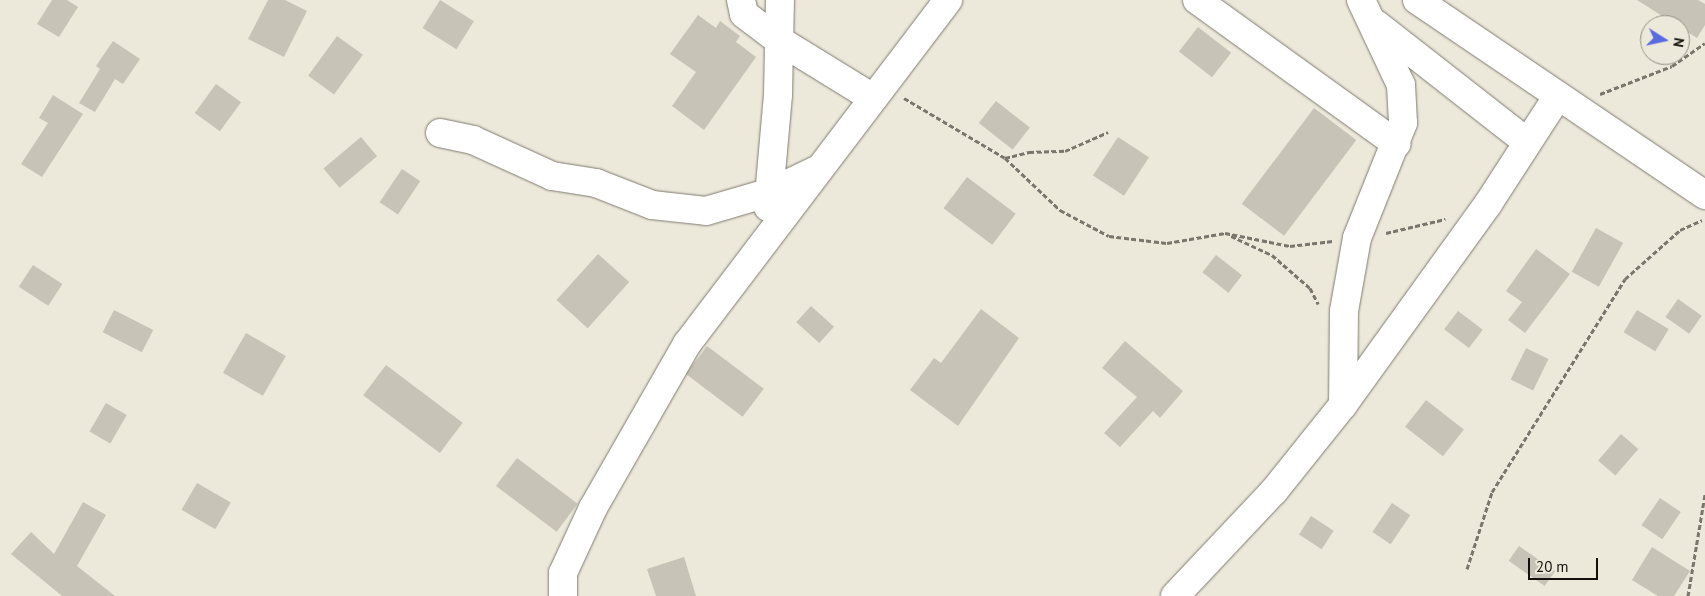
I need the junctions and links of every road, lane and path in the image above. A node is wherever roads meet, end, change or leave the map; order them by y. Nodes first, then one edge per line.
1 (741, 0) edge
2 (780, 0) edge
3 (948, 0) edge
4 (1197, 0) edge
5 (1417, 0) edge
6 (1367, 11) edge
7 (777, 39) junction
8 (1705, 43) edge
9 (878, 91) junction
10 (1565, 100) junction
11 (1108, 132) dead end
12 (440, 134) dead end
13 (1527, 142) junction
14 (1396, 144) junction
15 (1005, 158) junction
16 (822, 168) junction
17 (770, 192) junction
18 (1705, 196) edge
19 (1447, 218) dead end
20 (1705, 219) edge
21 (1225, 233) junction
22 (1357, 238) junction
23 (761, 248) junction
24 (1322, 313) dead end
25 (1343, 405) junction
26 (1705, 494) edge
27 (1467, 569) dead end
28 (563, 596) edge
29 (1175, 596) edge
30 (1688, 596) edge

1 - 7 street
2 - 7 street
3 - 9 street
4 - 14 street
5 - 10 street
6 - 13 street
6 - 14 street
7 - 9 street
7 - 17 street
8 - 10 path
9 - 15 path
9 - 16 street
10 - 13 street
10 - 18 street
11 - 15 path
12 - 17 street
13 - 25 street
14 - 22 street
15 - 21 path
16 - 17 street
16 - 23 street
17 - 23 street
19 - 22 path
20 - 27 path
21 - 22 path
21 - 24 path
22 - 25 street
23 - 28 street
25 - 29 street
26 - 30 path

